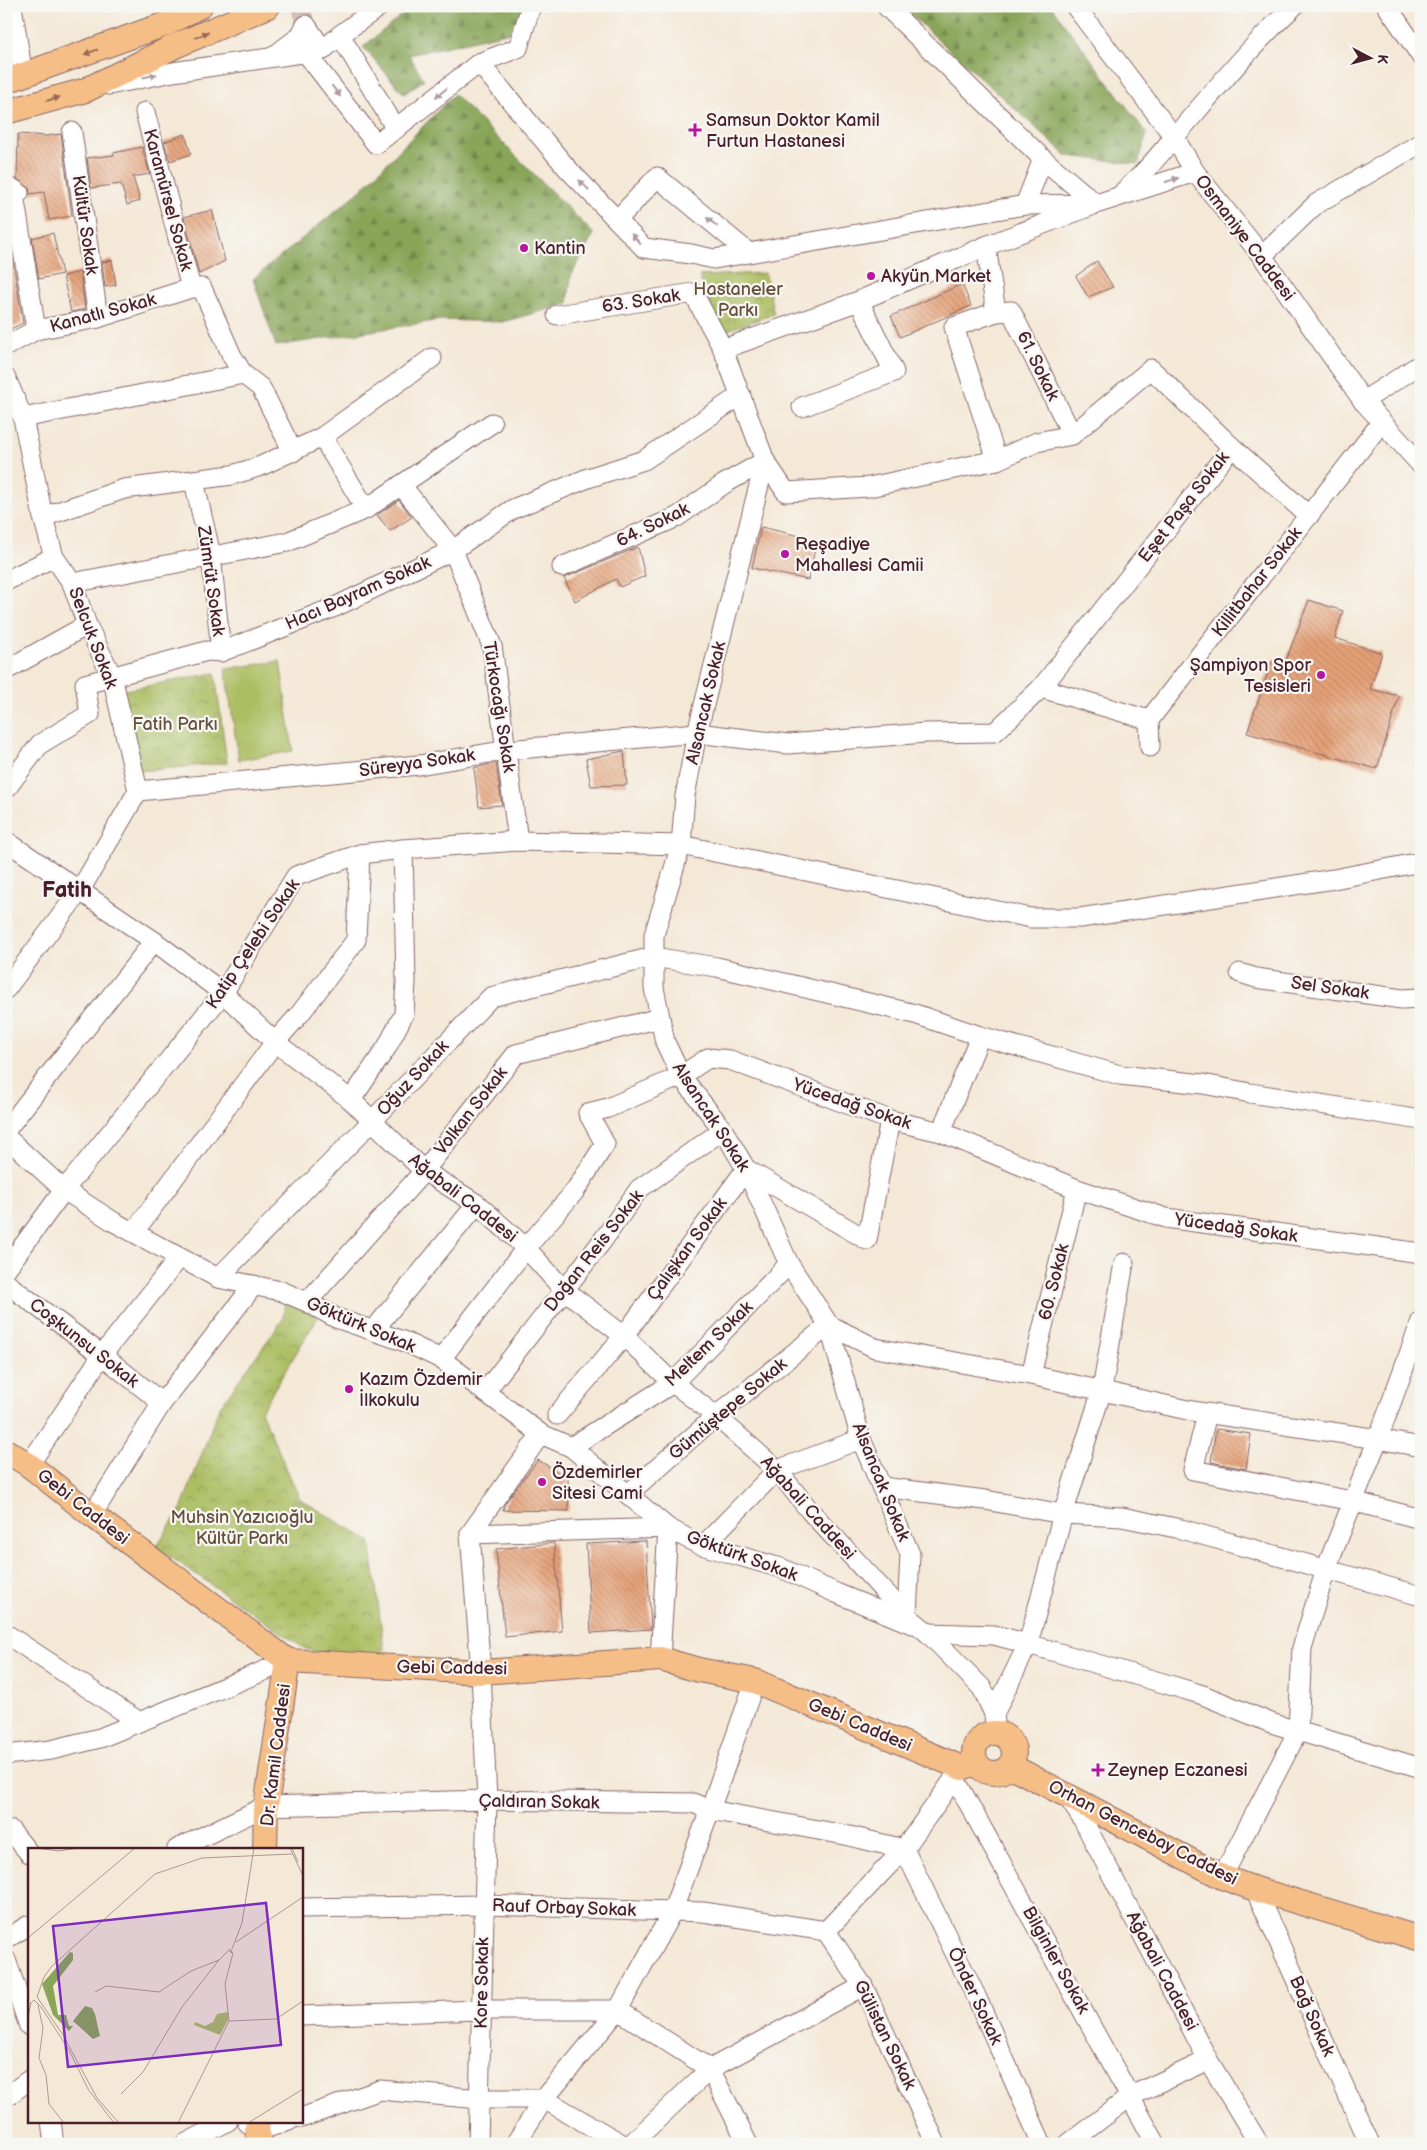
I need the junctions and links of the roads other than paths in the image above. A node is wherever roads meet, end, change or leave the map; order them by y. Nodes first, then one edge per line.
1 (12, 6) edge
2 (200, 6) edge
3 (268, 6) edge
4 (380, 6) edge
5 (531, 6) edge
6 (886, 6) edge
7 (1075, 6) edge
8 (1294, 6) edge
9 (1390, 8) edge
10 (171, 15) edge
11 (340, 35) junction
12 (314, 52) junction
13 (1421, 56) edge
14 (272, 58) junction
15 (479, 63) junction
16 (15, 78) edge
17 (86, 90) junction
18 (6, 112) edge
19 (145, 112) dead end
20 (396, 128) junction
21 (72, 132) dead end
22 (1174, 137) junction
23 (1421, 142) edge
24 (1043, 159) junction
25 (1195, 172) junction
26 (13, 191) edge
27 (1115, 198) junction
28 (1096, 204) junction
29 (1025, 205) junction
30 (618, 219) junction
31 (986, 246) junction
32 (749, 253) junction
33 (1262, 256) junction
34 (196, 288) junction
35 (858, 301) junction
36 (996, 312) junction
37 (557, 315) dead end
38 (98, 318) junction
39 (36, 330) junction
40 (6, 346) edge
41 (723, 349) junction
42 (432, 358) dead end
43 (1421, 364) edge
44 (243, 374) junction
45 (6, 378) edge
46 (740, 395) junction
47 (1363, 401) junction
48 (802, 407) dead end
49 (23, 418) junction
50 (492, 423) dead end
51 (1381, 423) junction
52 (1072, 435) junction
53 (322, 437) junction
54 (1232, 447) junction
55 (293, 452) junction
56 (997, 460) junction
57 (765, 461) junction
58 (1421, 465) edge
59 (194, 481) junction
60 (401, 485) junction
61 (366, 509) junction
62 (1309, 516) junction
63 (43, 517) junction
64 (453, 550) junction
65 (211, 555) junction
66 (54, 557) junction
67 (562, 567) dead end
68 (6, 581) edge
69 (72, 583) junction
70 (87, 624) junction
71 (220, 652) junction
72 (6, 670) edge
73 (112, 676) junction
74 (1041, 688) junction
75 (1149, 720) junction
76 (697, 733) junction
77 (1150, 747) dead end
78 (507, 750) junction
79 (6, 788) edge
80 (138, 791) junction
81 (6, 841) edge
82 (518, 841) junction
83 (681, 845) junction
84 (403, 849) junction
85 (360, 854) junction
86 (1421, 862) edge
87 (79, 892) junction
88 (154, 941) junction
89 (653, 957) junction
90 (1240, 973) dead end
91 (6, 989) edge
92 (223, 992) junction
93 (1421, 998) edge
94 (660, 1018) junction
95 (980, 1036) junction
96 (275, 1042) junction
97 (681, 1076) junction
98 (351, 1100) junction
99 (890, 1120) junction
100 (1421, 1120) edge
101 (372, 1121) junction
102 (6, 1130) edge
103 (723, 1130) junction
104 (941, 1132) junction
105 (6, 1137) edge
106 (746, 1169) junction
107 (424, 1171) junction
108 (1077, 1189) junction
109 (64, 1190) junction
110 (477, 1204) junction
111 (134, 1232) junction
112 (526, 1248) junction
113 (1421, 1253) edge
114 (179, 1258) junction
115 (1124, 1263) dead end
116 (789, 1264) junction
117 (6, 1269) edge
118 (218, 1278) junction
119 (6, 1283) edge
120 (254, 1285) junction
121 (563, 1289) junction
122 (307, 1302) junction
123 (1421, 1321) edge
124 (829, 1325) junction
125 (373, 1331) junction
126 (624, 1336) junction
127 (1415, 1352) edge
128 (102, 1354) junction
129 (441, 1359) junction
130 (1031, 1375) junction
131 (672, 1383) junction
132 (1102, 1390) junction
133 (485, 1392) junction
134 (162, 1404) junction
135 (1207, 1414) junction
136 (557, 1415) dead end
137 (716, 1416) junction
138 (541, 1434) junction
139 (861, 1438) junction
140 (1378, 1439) junction
141 (571, 1447) junction
142 (1421, 1448) edge
143 (6, 1451) edge
144 (29, 1465) junction
145 (777, 1470) junction
146 (882, 1487) junction
147 (628, 1494) junction
148 (1352, 1501) junction
149 (1062, 1514) junction
150 (92, 1515) junction
151 (1421, 1519) edge
152 (668, 1528) junction
153 (470, 1534) junction
154 (704, 1546) junction
155 (1326, 1569) junction
156 (1421, 1596) edge
157 (907, 1616) junction
158 (926, 1631) junction
159 (6, 1634) edge
160 (1028, 1644) junction
161 (660, 1659) junction
162 (288, 1661) junction
163 (481, 1672) junction
164 (755, 1681) junction
165 (138, 1721) junction
166 (995, 1723) junction
167 (1298, 1731) junction
168 (6, 1755) edge
169 (1011, 1766) junction
170 (1421, 1768) edge
171 (964, 1769) junction
172 (1067, 1796) junction
173 (487, 1800) junction
174 (266, 1806) junction
175 (710, 1810) junction
176 (8, 1829) edge
177 (179, 1848) edge
178 (265, 1848) edge
179 (904, 1849) junction
180 (28, 1852) edge
181 (1222, 1876) junction
182 (1255, 1889) junction
183 (484, 1905) junction
184 (302, 1908) edge
185 (672, 1912) junction
186 (28, 1926) edge
187 (826, 1931) junction
188 (6, 1939) edge
189 (1421, 1939) edge
190 (6, 1960) edge
191 (863, 1986) junction
192 (480, 2010) junction
193 (618, 2010) junction
194 (302, 2016) edge
195 (28, 2023) edge
196 (1208, 2060) junction
197 (710, 2069) junction
198 (28, 2081) edge
199 (1131, 2096) junction
200 (6, 2097) edge
201 (480, 2099) junction
202 (544, 2099) junction
203 (302, 2118) edge
204 (50, 2122) edge
205 (226, 2122) edge
206 (285, 2122) edge
207 (256, 2129) edge
208 (54, 2144) edge
209 (185, 2144) edge
210 (478, 2144) edge
211 (515, 2144) edge
212 (622, 2144) edge
213 (631, 2144) edge
214 (748, 2144) edge
215 (936, 2144) edge
216 (1042, 2144) edge
217 (1068, 2144) edge
218 (1156, 2144) edge
219 (1259, 2144) edge
220 (1370, 2144) edge

1 - 16 street
2 - 10 main road
17 -> 3 main road
4 - 11 street
5 - 15 street
6 - 24 street
7 - 22 street, Osmaniye Caddesi
8 - 22 street
9 - 13 street
10 -> 16 main road
11 - 12 street
11 - 20 street
12 - 14 street
12 - 14 street
12 -> 20 street
17 -> 14 street
15 -> 20 street
30 -> 15 street
18 -> 17 main road
19 - 34 street, Karamürsel Sokak
21 - 38 street, Kültür Sokak
22 - 25 street, Osmaniye Caddesi
22 - 27 street
23 - 33 street
24 - 28 street
24 - 29 street
27 -> 25 street
25 - 33 street, Osmaniye Caddesi
26 - 39 street
27 - 28 street
28 - 29 street
28 - 31 street
29 - 32 street
32 -> 30 street
32 -> 30 street
31 - 35 street
31 - 36 street
33 - 47 street, Osmaniye Caddesi
34 - 38 street, Kanatlı Sokak
34 - 44 street, Karamürsel Sokak
35 - 41 street
35 - 48 street
36 - 52 street, 61. Sokak
36 - 56 street
37 - 41 street, 63. Sokak
38 - 39 street, Kanatlı Sokak
39 - 40 street, Kanatlı Sokak
41 - 46 street
42 - 53 street
43 - 47 street
44 - 49 street
44 - 55 street, Karamürsel Sokak
45 - 49 street, Selcuk Sokak
46 - 57 street
46 - 64 street, Hacı Bayram Sokak
47 - 51 street, Osmaniye Caddesi
49 - 63 street, Selcuk Sokak
50 - 60 street
51 - 58 street, Osmaniye Caddesi
51 - 62 street, Killitbahar Sokak
52 - 54 street, Eşet Paşa Sokak
52 - 56 street, Eşet Paşa Sokak
53 - 55 street
53 - 61 street
54 - 62 street
54 - 74 street, Eşet Paşa Sokak
55 - 59 street
56 - 57 street, Eşet Paşa Sokak
57 - 67 street, 64. Sokak
57 - 76 street, Alsancak Sokak
59 - 63 street
59 - 65 street, Zümrüt Sokak
60 - 61 street
60 - 64 street, Türkocağı Sokak
61 - 65 street
62 - 75 street, Killitbahar Sokak
63 - 66 street, Selcuk Sokak
64 - 71 street, Hacı Bayram Sokak
64 - 78 street, Türkocağı Sokak
65 - 69 street
65 - 71 street, Zümrüt Sokak
66 - 68 street
66 - 69 street, Selcuk Sokak
69 - 70 street, Selcuk Sokak
70 - 72 street
70 - 73 street, Selcuk Sokak
71 - 73 street, Hacı Bayram Sokak
73 - 79 street, Hacı Bayram Sokak
73 - 80 street, Selcuk Sokak
74 - 75 street
74 - 76 street, Eşet Paşa Sokak
75 - 77 street
76 - 78 street, Süreyya Sokak
76 - 83 street, Alsancak Sokak
78 - 80 street, Süreyya Sokak
78 - 82 street, Türkocağı Sokak
80 - 87 street
81 - 87 street, Ağabali Caddesi
82 - 83 street, Katip Çelebi Sokak
82 - 84 street, Katip Çelebi Sokak
83 - 86 street, Katip Çelebi Sokak
83 - 89 street, Alsancak Sokak
84 - 85 street, Katip Çelebi Sokak
84 - 98 street
85 - 92 street, Katip Çelebi Sokak
85 - 96 street
87 - 88 street, Ağabali Caddesi
87 - 91 street
88 - 92 street, Ağabali Caddesi
88 - 102 street
89 - 94 street, Alsancak Sokak
89 - 95 street
89 - 101 street, Oğuz Sokak
90 - 93 street, Sel Sokak
92 - 96 street, Ağabali Caddesi
92 - 109 street, Katip Çelebi Sokak
94 - 97 street, Alsancak Sokak
94 - 107 street, Volkan Sokak
95 - 100 street
95 - 104 street
96 - 98 street, Ağabali Caddesi
96 - 111 street
97 - 99 street, Yücedağ Sokak
97 - 103 street, Alsancak Sokak
97 - 112 street, Yücedağ Sokak
98 - 101 street, Ağabali Caddesi
99 - 104 street, Yücedağ Sokak
99 - 106 street
101 - 107 street, Ağabali Caddesi
101 - 118 street, Oğuz Sokak
103 - 106 street, Alsancak Sokak
103 - 121 street, Doğan Reis Sokak
104 - 108 street, Yücedağ Sokak
105 - 109 street, Göktürk Sokak
106 - 116 street, Alsancak Sokak
106 - 126 street, Çalışkan Sokak
107 - 110 street, Ağabali Caddesi
107 - 122 street, Volkan Sokak
108 - 113 street, Yücedağ Sokak
108 - 130 street, 60. Sokak
109 - 111 street, Göktürk Sokak
109 - 117 street, Katip Çelebi Sokak
110 - 112 street, Ağabali Caddesi
110 - 125 street
111 - 114 street, Göktürk Sokak
112 - 121 street, Ağabali Caddesi
112 - 129 street, Yücedağ Sokak
114 - 118 street, Göktürk Sokak
114 - 128 street
115 - 132 street
116 - 124 street, Alsancak Sokak
116 - 131 street, Meltem Sokak
118 - 120 street, Göktürk Sokak
119 - 128 street, Coşkunsu Sokak
120 - 122 street, Göktürk Sokak
120 - 134 street
121 - 126 street, Ağabali Caddesi
121 - 133 street, Doğan Reis Sokak
122 - 125 street, Göktürk Sokak
123 - 127 street
124 - 130 street
124 - 137 street, Gümüştepe Sokak
124 - 139 street, Alsancak Sokak
125 - 129 street, Göktürk Sokak
126 - 131 street, Ağabali Caddesi
126 - 136 street, Çalışkan Sokak
127 - 140 street
128 - 134 street, Coşkunsu Sokak
128 - 144 street
129 - 133 street, Göktürk Sokak
130 - 132 street
131 - 137 street, Ağabali Caddesi
131 - 141 street, Meltem Sokak
132 - 135 street
132 - 149 street
133 - 138 street, Göktürk Sokak
134 - 150 street
135 - 140 street
135 - 148 street
137 - 145 street, Ağabali Caddesi
137 - 147 street, Gümüştepe Sokak
138 - 141 street, Göktürk Sokak
138 - 153 street
139 - 145 street
139 - 146 street, Alsancak Sokak
140 - 142 street
140 - 148 street
141 - 147 street, Göktürk Sokak
143 - 144 main road, Gebi Caddesi
144 - 150 main road, Gebi Caddesi
145 - 154 street
145 - 157 street, Ağabali Caddesi
146 - 149 street
146 - 157 street, Alsancak Sokak
147 - 152 street, Göktürk Sokak
148 - 151 street
148 - 155 street
149 - 155 street
149 - 160 street
150 - 162 main road, Gebi Caddesi
152 - 153 street
152 - 154 street, Göktürk Sokak
152 - 161 street
153 - 163 street
154 - 158 street, Göktürk Sokak
155 - 156 street
155 - 167 street
157 - 158 street
158 - 160 street
158 - 166 street
159 - 165 street
160 - 166 street
160 - 167 street
161 - 163 main road, Gebi Caddesi
161 - 164 main road, Gebi Caddesi
162 - 163 main road, Gebi Caddesi
162 - 165 street
162 - 174 main road, Dr. Kamil Caddesi
163 - 173 street, Kore Sokak
164 - 171 main road, Gebi Caddesi
164 - 175 street
165 - 168 street
166 - 169 main road
166 - 171 main road
167 - 170 street
167 - 181 street
169 - 171 main road, Gebi Caddesi
169 - 172 main road, Orhan Gencebay Caddesi
171 - 179 street
171 - 199 street, Bilginler Sokak
172 - 181 main road, Orhan Gencebay Caddesi
172 - 196 street, Ağabali Caddesi
173 - 174 street, Çaldıran Sokak
173 - 175 street, Çaldıran Sokak
173 - 183 street, Kore Sokak
174 - 177 street, Çaldıran Sokak
174 - 178 main road, Dr. Kamil Caddesi
175 - 179 street, Çaldıran Sokak
175 - 185 street
176 - 180 street
179 - 187 street
179 - 216 street, Önder Sokak
181 - 182 main road, Orhan Gencebay Caddesi
182 - 189 main road, Orhan Gencebay Caddesi
182 - 220 street, Bağ Sokak
183 - 184 street, Rauf Orbay Sokak
183 - 185 street, Rauf Orbay Sokak
183 - 192 street, Kore Sokak
185 - 187 street, Rauf Orbay Sokak
185 - 193 street
186 - 188 street
187 - 191 street, Gülistan Sokak
190 - 195 street
191 - 197 street
191 - 215 street, Gülistan Sokak
192 - 193 street
192 - 194 street
192 - 201 street, Kore Sokak
193 - 197 street
193 - 202 street
196 - 199 street
196 - 219 street, Ağabali Caddesi
197 - 213 street
197 - 214 street
198 - 200 street
199 - 217 street
199 - 218 street, Bilginler Sokak
201 - 202 street
201 - 203 street
201 - 210 street, Kore Sokak
202 - 211 street
202 - 212 street
204 - 208 street
205 - 209 street
206 - 207 street

